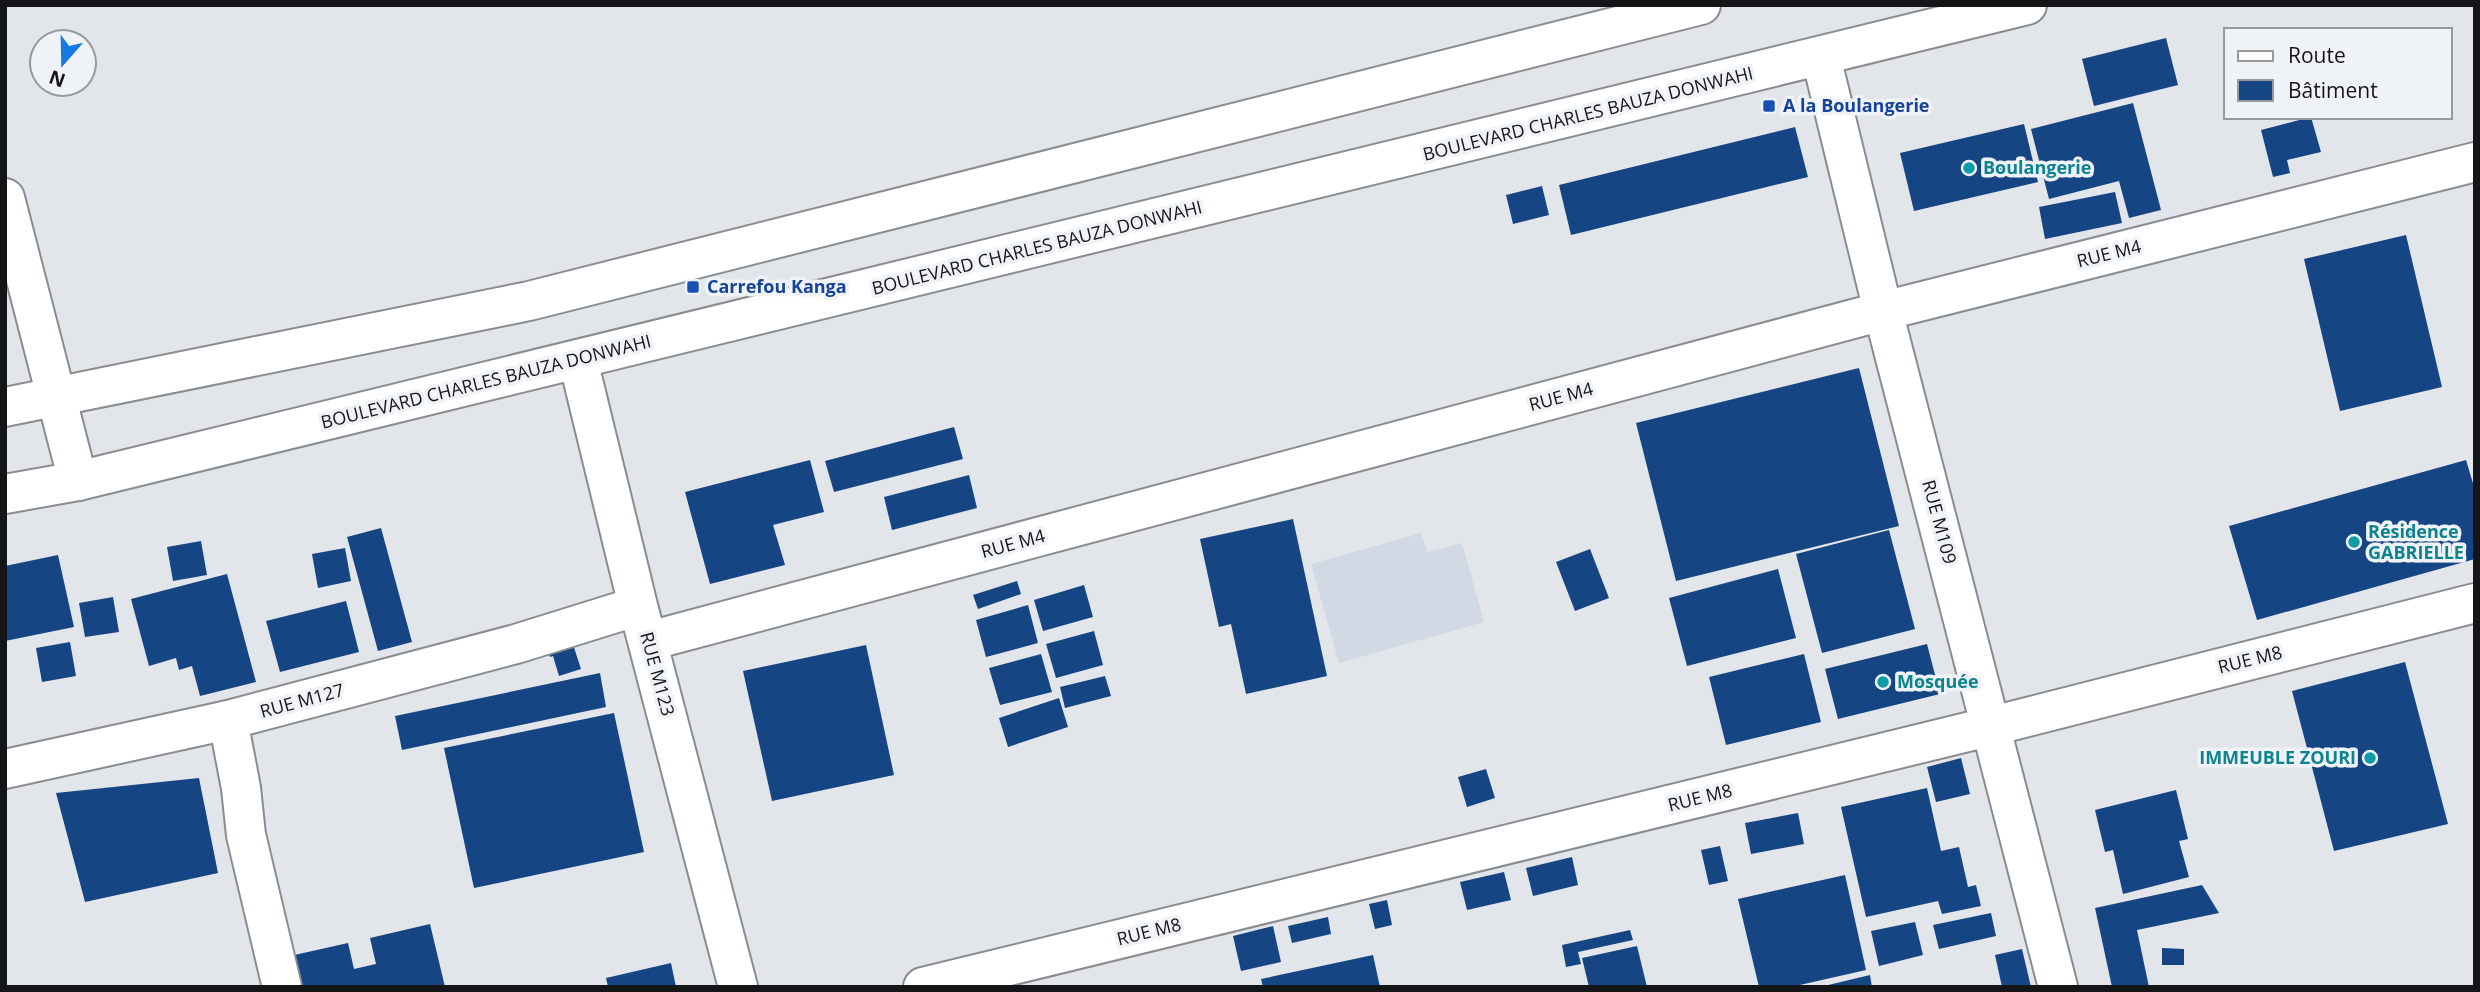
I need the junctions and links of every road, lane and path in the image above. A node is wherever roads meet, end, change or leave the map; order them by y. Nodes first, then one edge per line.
1 (1701, 5) edge
2 (2027, 5) edge
3 (1821, 57) junction
4 (2475, 162) edge
5 (5, 198) edge
6 (1883, 311) junction
7 (578, 360) junction
8 (57, 397) junction
9 (5, 407) edge
10 (78, 481) junction
11 (5, 494) edge
12 (2475, 603) edge
13 (643, 624) junction
14 (228, 720) junction
15 (1992, 726) junction
16 (5, 769) edge
17 (282, 987) edge
18 (738, 987) edge
19 (923, 987) edge
20 (2058, 987) edge

1 - 8 street
2 - 3 street, BOULEVARD CHARLES BAUZA DONWAHI
3 - 6 street, RUE M109
3 - 7 street, BOULEVARD CHARLES BAUZA DONWAHI
4 - 6 street, RUE M4
5 - 8 street
6 - 13 street, RUE M4
6 - 15 street, RUE M109
7 - 10 street, BOULEVARD CHARLES BAUZA DONWAHI
7 - 13 street, RUE M123
8 - 9 street
8 - 10 street
10 - 11 street, BOULEVARD CHARLES BAUZA DONWAHI
12 - 15 street, RUE M8
13 - 14 street, RUE M127
13 - 18 street, RUE M123
14 - 16 street, RUE M127
14 - 17 street
15 - 19 street, RUE M8
15 - 20 street, RUE M109

